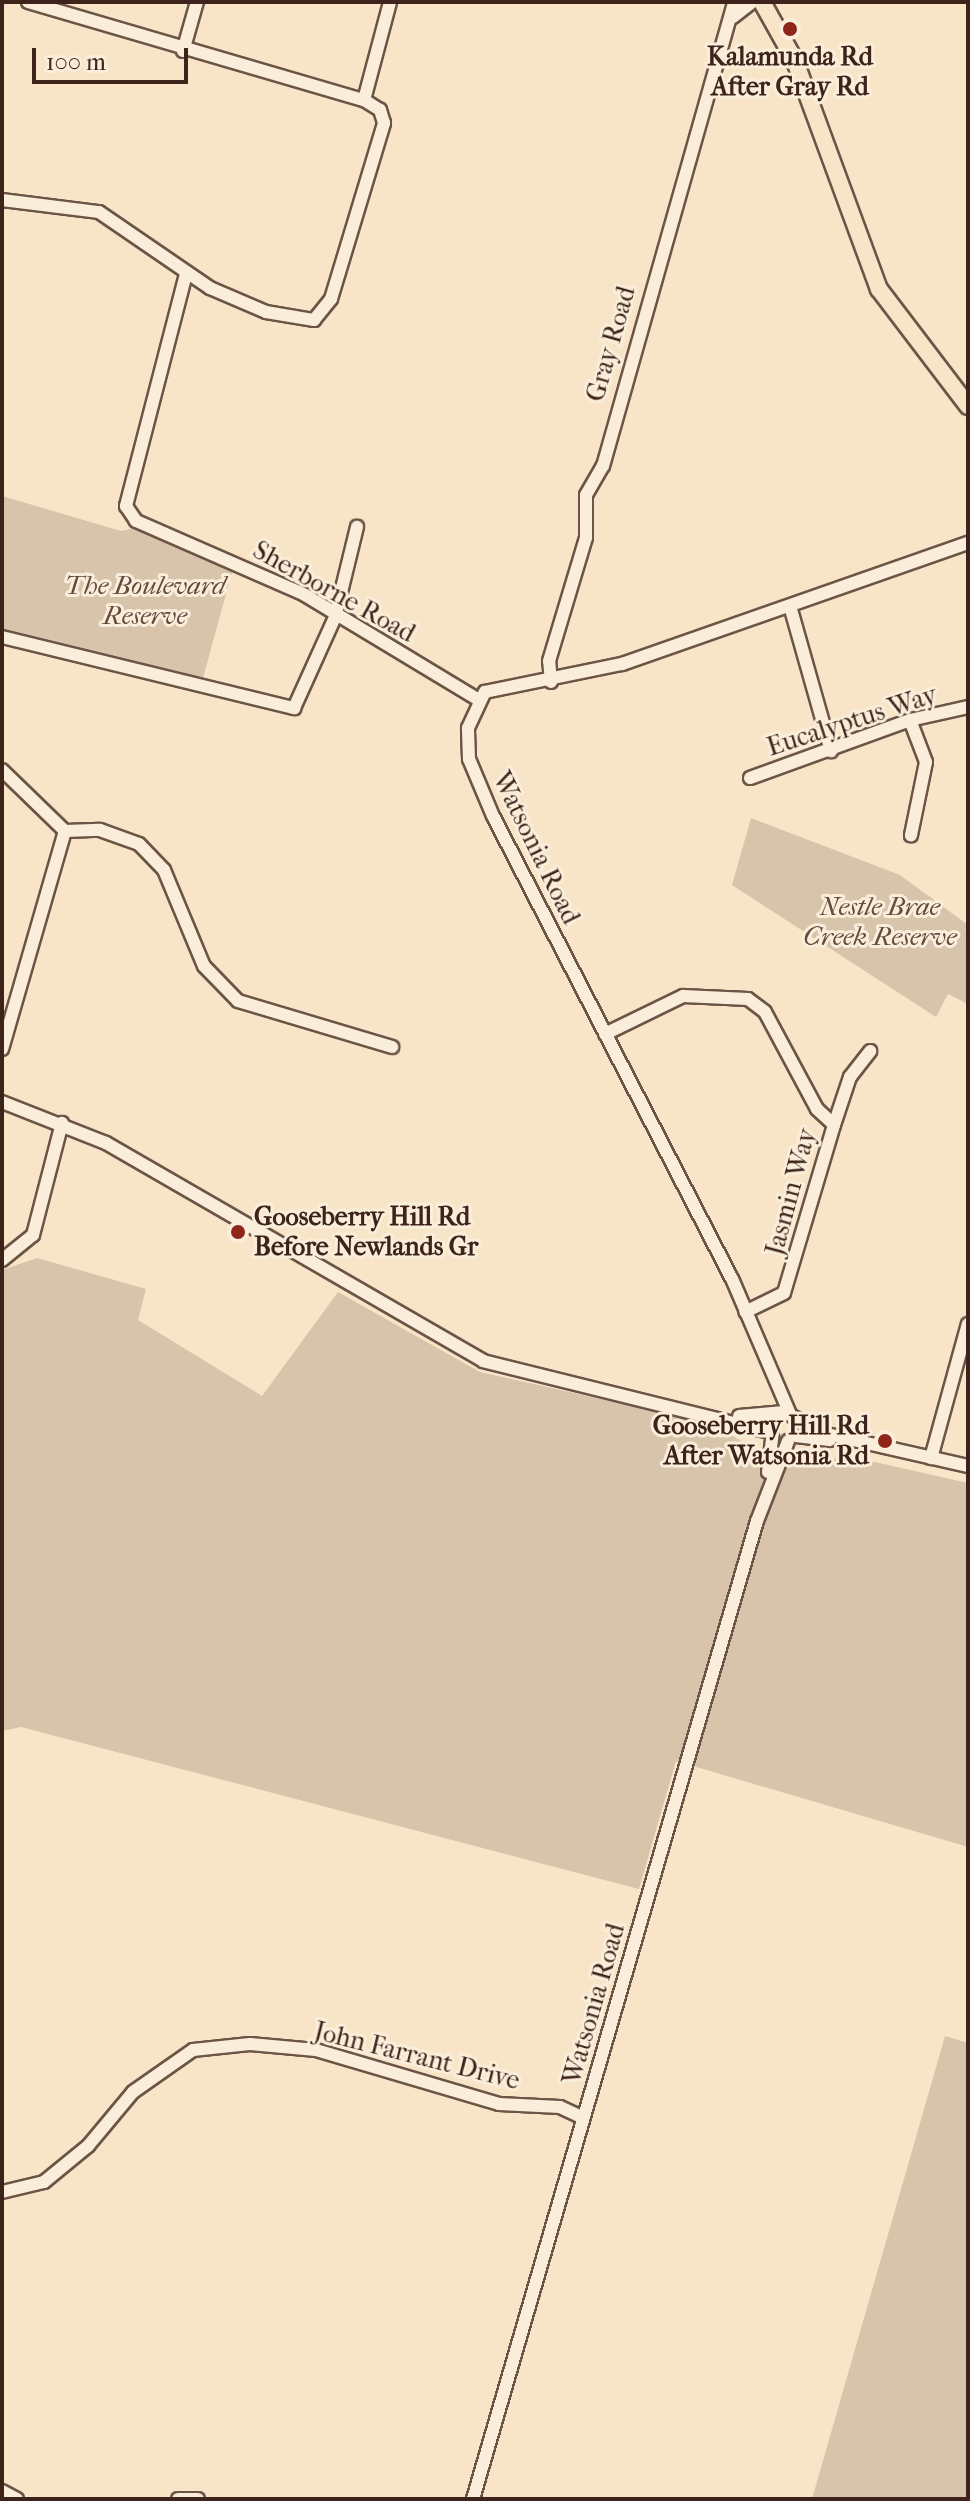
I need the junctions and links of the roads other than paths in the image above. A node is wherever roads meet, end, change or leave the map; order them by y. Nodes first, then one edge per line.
1 (28, 2) edge
2 (197, 2) edge
3 (390, 2) edge
4 (734, 2) edge
5 (752, 2) edge
6 (762, 2) edge
7 (61, 6) edge
8 (732, 17) junction
9 (183, 51) junction
10 (364, 100) junction
11 (2, 200) edge
12 (186, 274) junction
13 (968, 406) edge
14 (357, 527) dead end
15 (968, 543) edge
16 (790, 606) junction
17 (335, 617) junction
18 (2, 637) edge
19 (551, 682) junction
20 (476, 698) junction
21 (968, 707) edge
22 (910, 720) junction
23 (831, 751) junction
24 (2, 770) edge
25 (750, 778) dead end
26 (65, 831) junction
27 (911, 835) dead end
28 (605, 1034) junction
29 (392, 1047) dead end
30 (2, 1049) edge
31 (870, 1051) dead end
32 (2, 1102) edge
33 (62, 1123) junction
34 (834, 1125) junction
35 (2, 1260) edge
36 (745, 1312) junction
37 (968, 1324) edge
38 (779, 1388) junction
39 (644, 1399) junction
40 (773, 1417) junction
41 (794, 1418) junction
42 (771, 1435) junction
43 (792, 1439) junction
44 (891, 1450) junction
45 (931, 1458) junction
46 (968, 1466) edge
47 (757, 1521) junction
48 (584, 2118) junction
49 (2, 2192) edge
50 (2, 2491) edge
51 (17, 2499) edge
52 (178, 2499) edge
53 (198, 2499) edge
54 (473, 2499) edge

1 - 7 street
2 - 9 street
3 - 10 street
4 - 8 street, Gray Road
5 - 8 street
6 - 13 main road
7 - 9 street
8 - 19 street, Gray Road
9 - 10 street
10 - 12 street
11 - 12 street
12 - 17 street, Sherborne Road
14 - 17 street
15 - 16 street
16 - 19 street
16 - 23 street
17 - 18 street
17 - 20 street, Sherborne Road
19 - 20 street
20 - 28 street, Watsonia Road
21 - 22 street, Eucalyptus Way
22 - 23 street, Eucalyptus Way
22 - 27 street
23 - 25 street, Eucalyptus Way
24 - 26 street
26 - 29 street
26 - 30 street
28 - 34 street, Jasmin Way
28 - 36 street, Watsonia Road
31 - 34 street
32 - 33 street
33 - 35 street
33 - 39 street
34 - 36 street, Jasmin Way
36 - 38 street, Watsonia Road
37 - 45 street
38 - 40 street
38 - 41 street, Watsonia Road
39 - 40 street
39 - 42 street
40 - 41 street
40 - 42 street, Watsonia Road
41 - 43 street, Watsonia Road
41 - 44 street
42 - 43 street
42 - 47 street, Watsonia Road
43 - 44 street
43 - 47 street, Watsonia Road
44 - 45 street
45 - 46 street
47 - 48 street, Watsonia Road
48 - 49 street, John Farrant Drive
48 - 54 street, Watsonia Road
50 - 51 street
52 - 53 street

